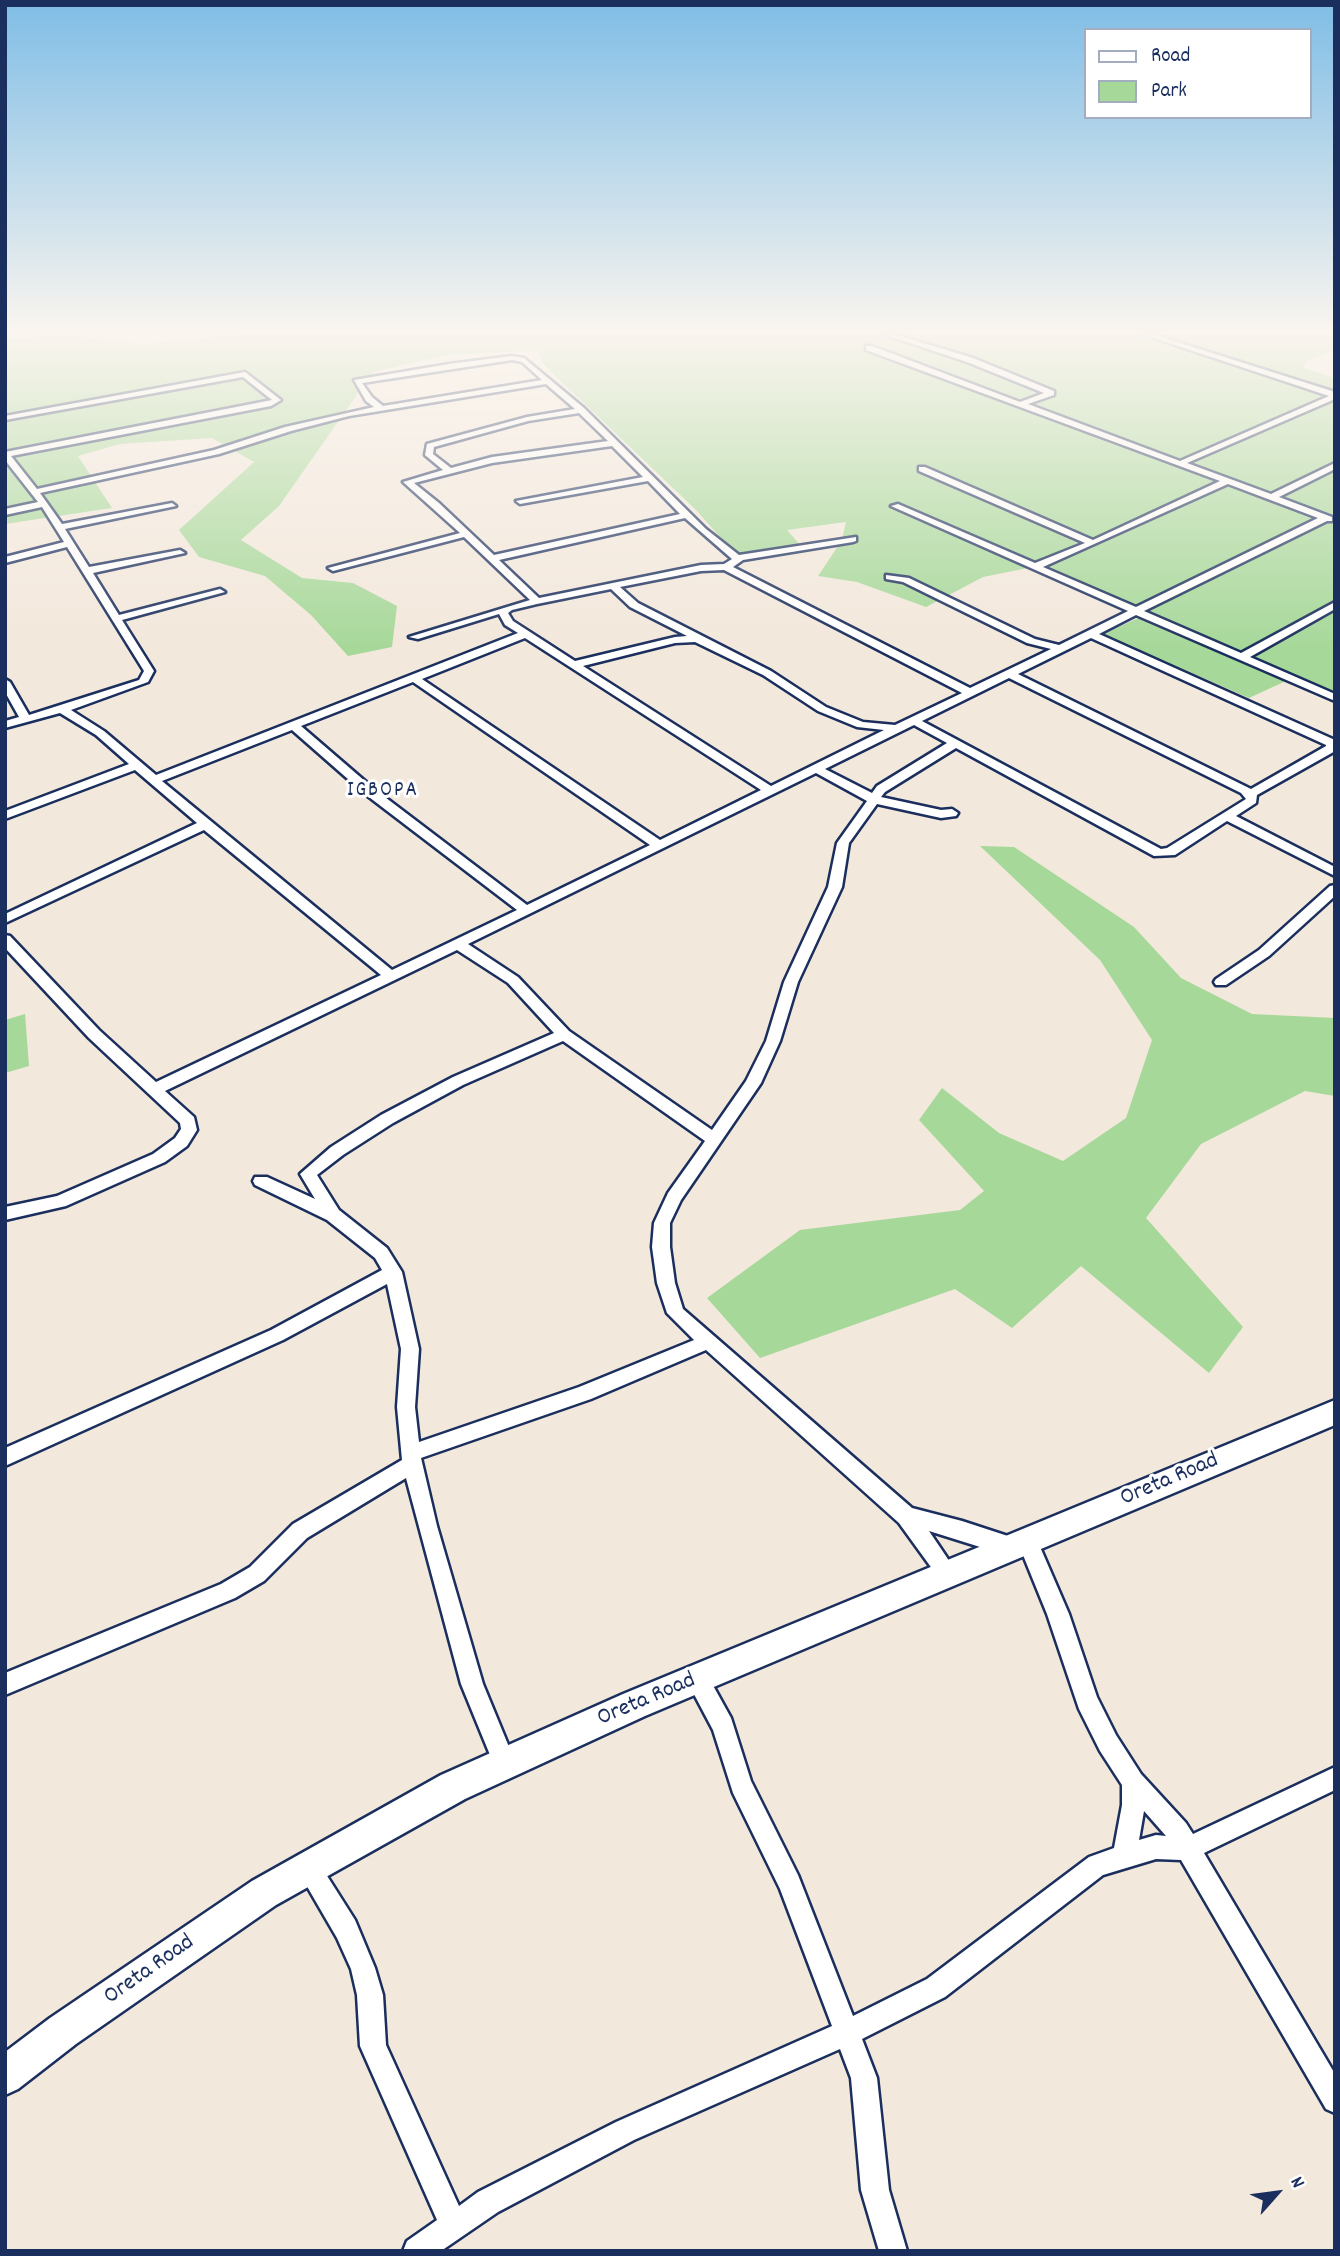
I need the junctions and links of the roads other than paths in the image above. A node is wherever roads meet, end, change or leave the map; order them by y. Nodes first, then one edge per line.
1 (84, 439) edge
2 (257, 439) edge
3 (454, 439) edge
4 (610, 439) edge
5 (1114, 439) edge
6 (1235, 439) edge
7 (614, 443) junction
8 (6, 454) edge
9 (1181, 463) junction
10 (1333, 468) edge
11 (11, 469) edge
12 (922, 469) dead end
13 (450, 471) junction
14 (651, 478) junction
15 (1228, 481) junction
16 (35, 492) junction
17 (1272, 497) junction
18 (520, 501) dead end
19 (44, 504) junction
20 (172, 506) dead end
21 (895, 506) dead end
22 (5, 512) edge
23 (687, 515) junction
24 (1330, 519) edge
25 (58, 528) junction
26 (465, 534) junction
27 (853, 539) dead end
28 (1093, 543) junction
29 (69, 544) junction
30 (180, 553) dead end
31 (737, 558) junction
32 (491, 559) junction
33 (5, 560) edge
34 (1037, 566) junction
35 (726, 567) junction
36 (333, 568) dead end
37 (86, 570) junction
38 (888, 577) dead end
39 (613, 586) junction
40 (220, 593) dead end
41 (537, 601) junction
42 (1335, 606) edge
43 (508, 608) junction
44 (1135, 610) junction
45 (118, 618) junction
46 (1089, 633) junction
47 (526, 634) junction
48 (414, 637) dead end
49 (701, 640) junction
50 (1060, 648) junction
51 (1242, 657) junction
52 (576, 664) junction
53 (1010, 674) junction
54 (415, 679) junction
55 (5, 682) edge
56 (969, 692) junction
57 (1335, 698) edge
58 (62, 709) junction
59 (26, 719) junction
60 (913, 720) junction
61 (5, 725) edge
62 (293, 725) junction
63 (861, 725) junction
64 (896, 728) junction
65 (874, 738) junction
66 (956, 743) junction
67 (137, 765) junction
68 (815, 768) junction
69 (156, 779) junction
70 (769, 790) junction
71 (1251, 794) junction
72 (873, 799) junction
73 (1243, 806) junction
74 (952, 813) dead end
75 (5, 815) edge
76 (1230, 817) junction
77 (206, 824) junction
78 (1257, 830) junction
79 (657, 844) junction
80 (1335, 872) edge
81 (1335, 890) edge
82 (524, 909) junction
83 (5, 919) edge
84 (5, 939) edge
85 (458, 944) junction
86 (391, 976) junction
87 (1221, 982) dead end
88 (564, 1035) junction
89 (155, 1090) junction
90 (714, 1139) junction
91 (261, 1181) dead end
92 (5, 1214) edge
93 (333, 1215) junction
94 (393, 1272) junction
95 (707, 1342) junction
96 (1335, 1412) edge
97 (5, 1457) edge
98 (412, 1459) junction
99 (906, 1517) junction
100 (1020, 1543) junction
101 (948, 1574) junction
102 (696, 1679) junction
103 (5, 1684) edge
104 (505, 1764) junction
105 (1335, 1778) edge
106 (1133, 1782) junction
107 (1188, 1848) junction
108 (1124, 1855) junction
109 (309, 1868) junction
110 (848, 2032) junction
111 (5, 2076) edge
112 (1335, 2100) edge
113 (453, 2224) junction
114 (417, 2251) edge
115 (893, 2251) edge

1 - 8 street
2 - 16 street
3 - 13 street
4 - 7 street
5 - 9 street
6 - 9 street
7 - 13 street
7 - 14 street
8 - 11 street
9 - 15 street
10 - 17 street
11 - 16 street
12 - 28 street
13 - 26 street
14 - 18 street
14 - 23 street
15 - 17 street
15 - 28 street
16 - 19 street
17 - 24 street
19 - 22 street
19 - 25 street
20 - 25 street
21 - 34 street
23 - 31 street
23 - 32 street
24 - 44 street
25 - 29 street
26 - 32 street
26 - 36 street
27 - 31 street
28 - 34 street
29 - 33 street
29 - 37 street
30 - 37 street
31 - 35 street
32 - 41 street
34 - 44 street
35 - 39 street
35 - 56 street
37 - 45 street
38 - 50 street
39 - 41 street
39 - 49 street
40 - 45 street
41 - 43 street
42 - 51 street
43 - 47 street
43 - 48 street
44 - 46 street
44 - 51 street
45 - 58 street
46 - 50 street
46 - 71 street
47 - 52 street
47 - 54 street
49 - 52 street
49 - 63 street
50 - 53 street
51 - 57 street
52 - 70 street
53 - 56 street
53 - 71 street
54 - 62 street
54 - 79 street
55 - 59 street
56 - 60 street
58 - 59 street
58 - 67 street
59 - 61 street
60 - 64 street
60 - 66 street
62 - 69 street
62 - 82 street
63 - 64 street
63 - 65 street
64 - 65 street
65 - 68 street
66 - 72 street
66 - 76 street
67 - 69 street
67 - 75 street
68 - 70 street
68 - 72 street
69 - 77 street
70 - 79 street
71 - 73 street
72 - 74 street
72 - 90 street
73 - 76 street
73 - 78 street
76 - 78 street
77 - 83 street
77 - 86 street
78 - 80 street
79 - 82 street
81 - 87 street
82 - 85 street
84 - 89 street
85 - 86 street
85 - 88 street
86 - 89 street
88 - 90 street
88 - 93 street
89 - 92 street
90 - 95 street
91 - 93 street
93 - 94 street
94 - 97 street
94 - 98 street
95 - 98 street
95 - 99 street
96 - 100 street, Oreta Road
98 - 103 street
98 - 104 street
99 - 100 street
99 - 101 street
100 - 101 street, Oreta Road
100 - 106 street
101 - 102 street, Oreta Road
102 - 104 street, Oreta Road
102 - 110 street
104 - 109 street, Oreta Road
105 - 107 street
106 - 107 street
106 - 108 street
107 - 108 street
107 - 112 street
108 - 110 street
109 - 111 street, Oreta Road
109 - 113 street
110 - 113 street
110 - 115 street
113 - 114 street

